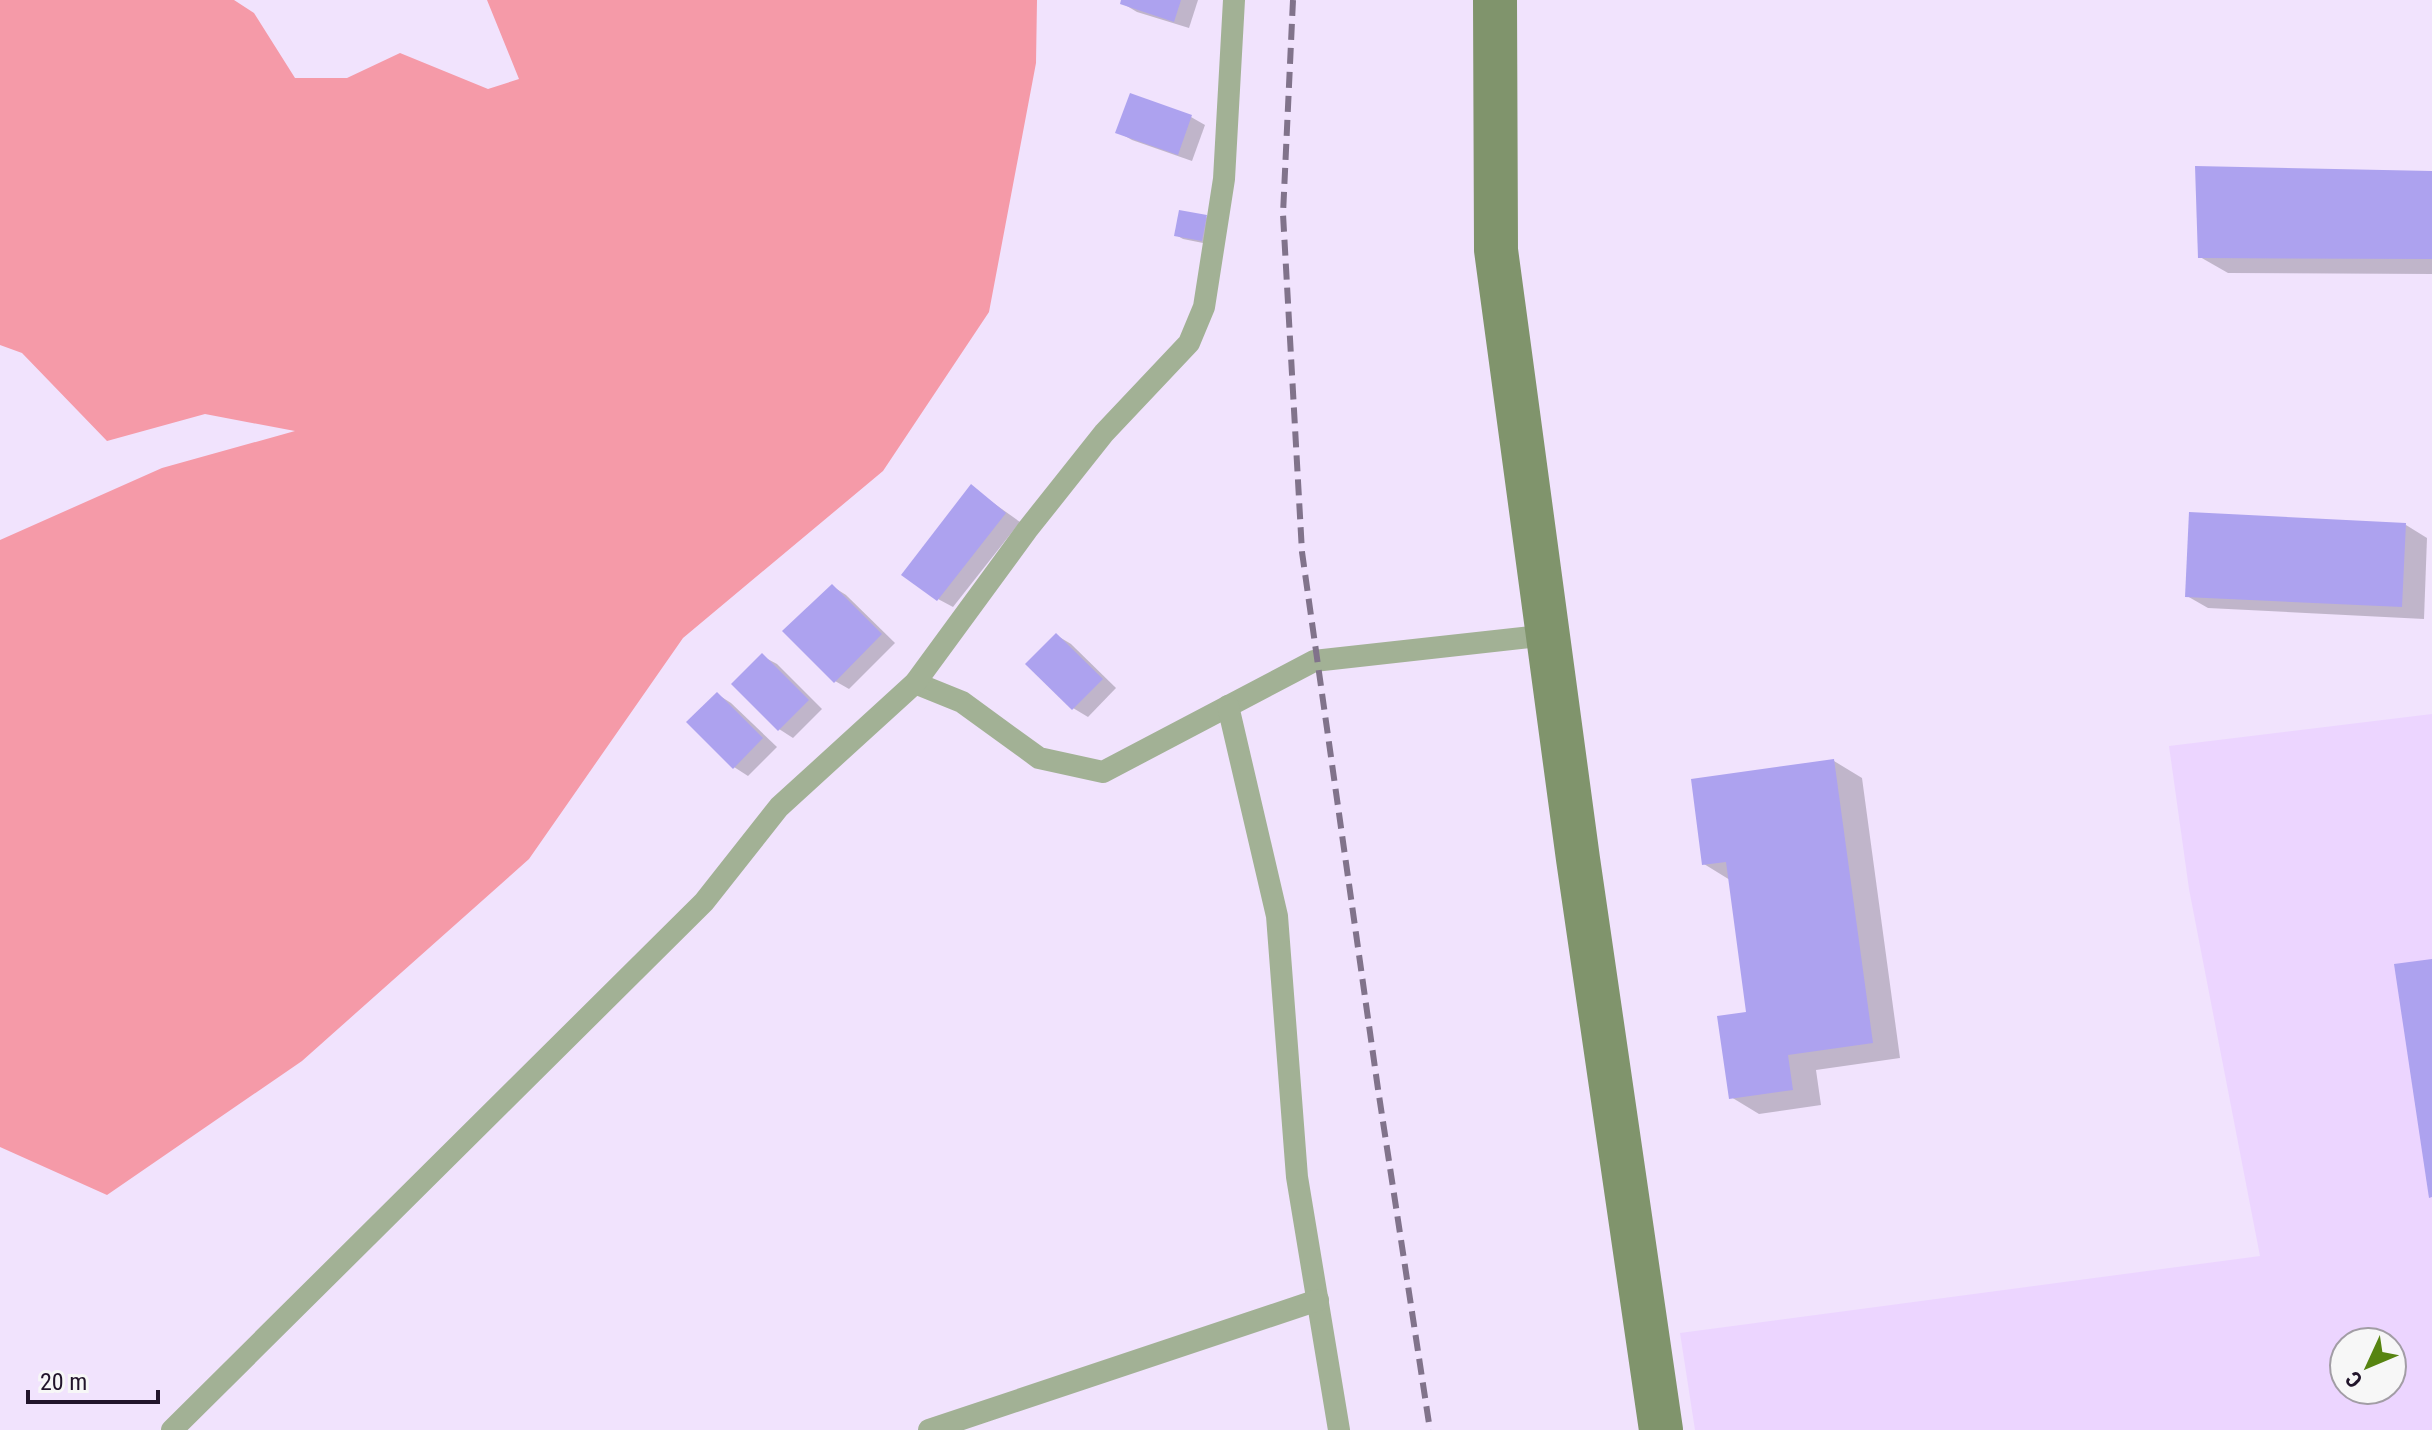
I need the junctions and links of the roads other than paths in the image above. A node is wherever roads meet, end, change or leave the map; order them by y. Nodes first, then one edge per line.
1 (1234, 0) edge
2 (1495, 0) edge
3 (1548, 635) junction
4 (915, 683) junction
5 (1228, 706) junction
6 (1318, 1300) junction
7 (172, 1430) edge
8 (929, 1430) edge
9 (1339, 1430) edge
10 (1661, 1430) edge

1 - 4 lane
2 - 3 street
3 - 5 lane
3 - 10 street
4 - 5 lane
4 - 7 lane
5 - 6 lane
6 - 8 lane
6 - 9 lane

